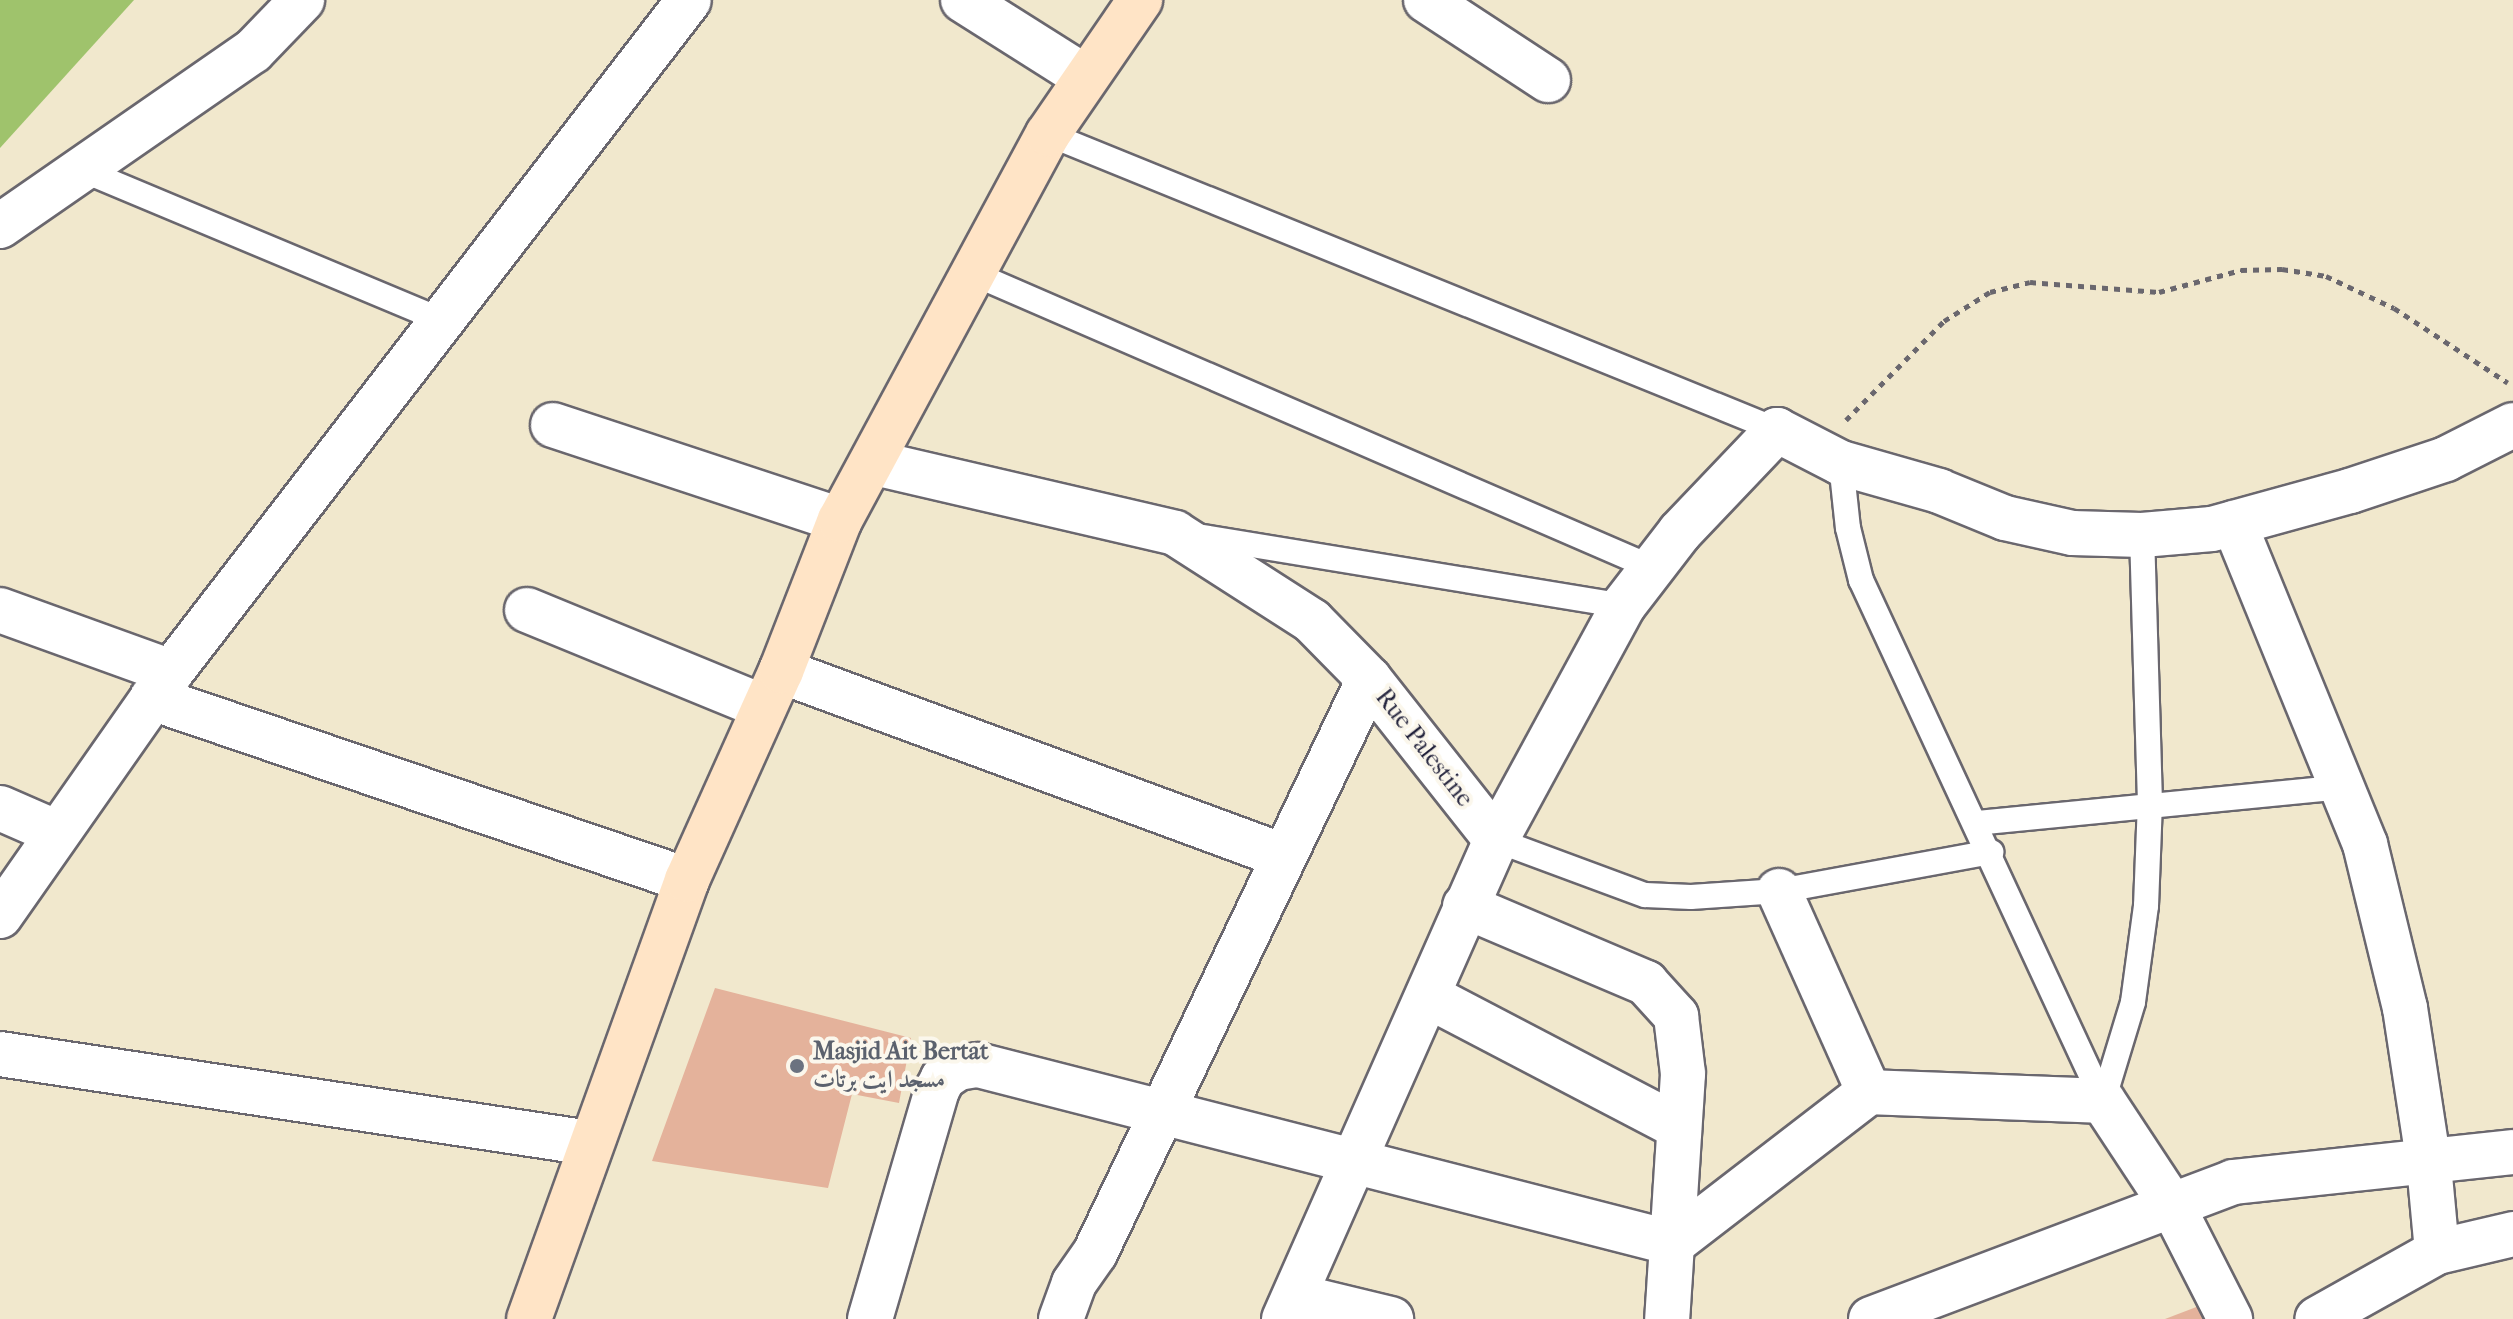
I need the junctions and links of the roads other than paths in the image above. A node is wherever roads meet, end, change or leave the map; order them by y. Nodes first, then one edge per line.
1 (302, 0) edge
2 (689, 0) edge
3 (963, 0) edge
4 (1140, 0) edge
5 (1426, 0) edge
6 (1085, 77) junction
7 (1548, 80) dead end
8 (1048, 134) junction
9 (80, 169) junction
10 (0, 226) edge
11 (972, 273) junction
12 (444, 321) junction
13 (553, 425) dead end
14 (2513, 425) edge
15 (1777, 430) junction
16 (1831, 457) junction
17 (875, 463) junction
18 (840, 520) junction
19 (2234, 523) junction
20 (1175, 533) junction
21 (2142, 535) junction
22 (1655, 569) junction
23 (1623, 606) junction
24 (0, 610) edge
25 (527, 610) dead end
26 (1369, 679) junction
27 (161, 685) junction
28 (772, 689) junction
29 (2343, 787) junction
30 (2150, 803) junction
31 (0, 808) edge
32 (1977, 823) junction
33 (55, 832) junction
34 (1496, 840) junction
35 (1991, 852) junction
36 (1283, 856) junction
37 (687, 880) junction
38 (1779, 891) junction
39 (1465, 906) junction
40 (0, 916) edge
41 (1428, 996) junction
42 (0, 1054) edge
43 (1869, 1092) junction
44 (2103, 1101) junction
45 (1165, 1110) junction
46 (1679, 1127) junction
47 (590, 1143) junction
48 (2513, 1152) edge
49 (1355, 1159) junction
50 (2429, 1165) junction
51 (2173, 1207) junction
52 (2513, 1234) edge
53 (1673, 1243) junction
54 (2437, 1252) junction
55 (1289, 1308) edge
56 (1888, 1317) edge
57 (529, 1319) edge
58 (870, 1319) edge
59 (1061, 1319) edge
60 (1391, 1319) edge
61 (1667, 1319) edge
62 (2230, 1319) edge
63 (2317, 1319) edge

1 - 9 street
2 - 12 street
3 - 6 street
4 - 6 street
5 - 7 street
6 - 8 street
8 - 11 street
8 - 15 lane
9 - 10 street
9 - 12 lane
11 - 17 street
11 - 22 lane
12 - 27 street
13 - 18 street
14 - 19 street
15 - 16 street
15 - 22 street
16 - 21 street
16 - 32 lane
17 - 18 street
17 - 20 street, Rue Palestine
18 - 28 street
19 - 21 street
19 - 29 street
20 - 23 lane
20 - 26 street, Rue Palestine
21 - 30 lane
22 - 23 street
23 - 34 street
24 - 27 street
25 - 28 street
26 - 34 street, Rue Palestine
26 - 36 street
27 - 33 street
27 - 37 street
28 - 36 street
28 - 37 street
29 - 30 lane
29 - 50 street
30 - 32 lane
30 - 44 lane
31 - 33 street
32 - 35 lane
33 - 40 street
34 - 38 lane
34 - 39 street
35 - 38 lane
35 - 44 lane
36 - 45 street
37 - 47 street
38 - 43 street
39 - 41 street
39 - 46 street
41 - 46 street
41 - 49 street
42 - 47 street
43 - 44 street
43 - 53 street
44 - 51 street
45 - 49 street
45 - 58 street
45 - 59 street
46 - 53 street
47 - 57 street
48 - 50 street
49 - 53 street
49 - 55 street
50 - 51 street
50 - 54 street
51 - 56 street
51 - 62 street
52 - 54 street
53 - 61 street
54 - 63 street
55 - 60 street

